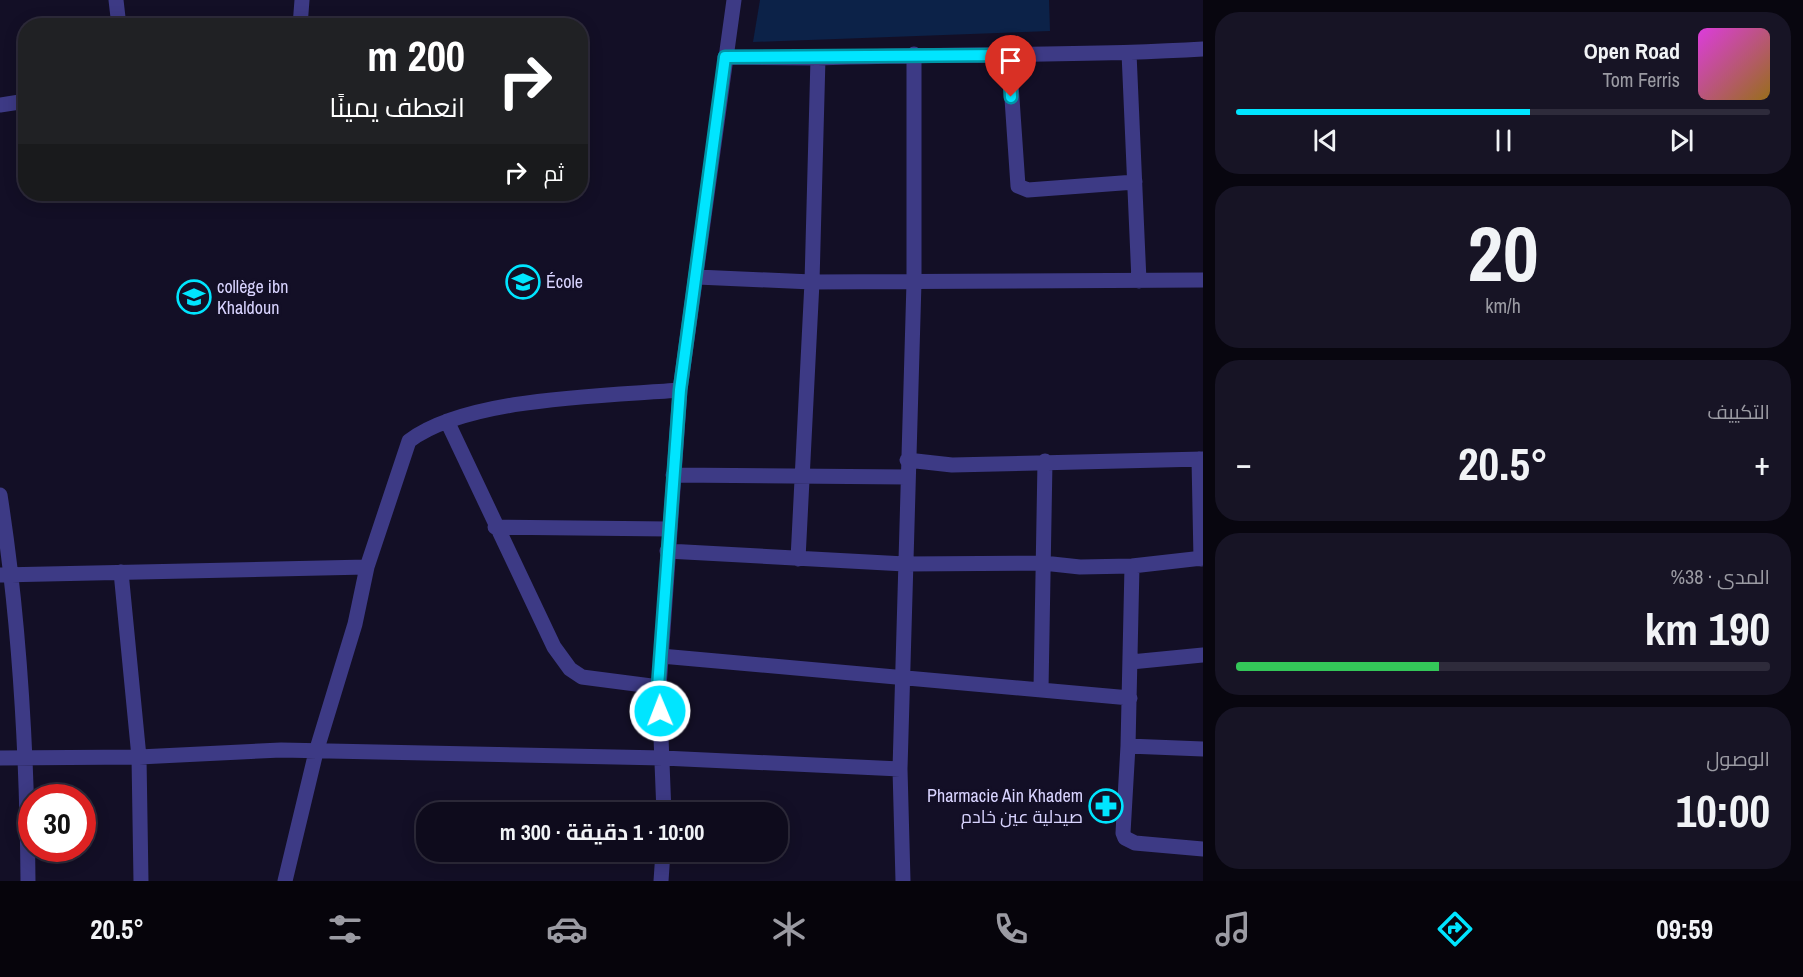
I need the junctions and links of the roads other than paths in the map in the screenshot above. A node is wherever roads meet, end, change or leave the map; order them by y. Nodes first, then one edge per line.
1 (116, 0) edge
2 (302, 0) edge
3 (734, 0) edge
4 (118, 18) edge
5 (301, 18) edge
6 (1203, 49) edge
7 (1129, 53) junction
8 (914, 54) junction
9 (1009, 55) junction
10 (725, 57) junction
11 (818, 58) junction
12 (18, 103) edge
13 (0, 105) edge
14 (1135, 182) junction
15 (697, 277) junction
16 (1203, 280) edge
17 (812, 282) junction
18 (914, 282) junction
19 (1139, 282) junction
20 (680, 390) junction
21 (447, 422) junction
22 (1201, 459) edge
23 (907, 460) junction
24 (1045, 461) junction
25 (673, 475) junction
26 (800, 475) junction
27 (907, 477) junction
28 (0, 495) edge
29 (495, 527) junction
30 (669, 529) junction
31 (668, 551) junction
32 (1202, 558) edge
33 (798, 559) junction
34 (1043, 563) junction
35 (905, 564) junction
36 (1132, 566) junction
37 (367, 567) junction
38 (121, 572) junction
39 (6, 574) edge
40 (1203, 655) edge
41 (661, 656) junction
42 (1131, 662) junction
43 (904, 677) junction
44 (658, 687) junction
45 (1041, 690) junction
46 (1130, 698) junction
47 (1128, 746) junction
48 (1203, 748) edge
49 (316, 752) junction
50 (139, 757) junction
51 (0, 758) edge
52 (27, 758) junction
53 (663, 758) junction
54 (900, 769) junction
55 (664, 802) edge
56 (1203, 849) edge
57 (662, 862) edge
58 (28, 881) edge
59 (141, 881) edge
60 (285, 881) edge
61 (661, 881) edge
62 (903, 881) edge

1 - 4 street
2 - 5 street
3 - 10 street
6 - 7 street
7 - 9 street
7 - 14 street
8 - 9 street
8 - 11 street
8 - 18 street
9 - 14 street
10 - 11 street
10 - 15 street
11 - 17 street
12 - 13 street
14 - 19 street
15 - 17 street
15 - 20 street
16 - 19 street
17 - 18 street
17 - 26 street
18 - 19 street
18 - 23 street
20 - 21 street
20 - 25 street
21 - 29 street
21 - 37 street
22 - 24 street
22 - 32 street
23 - 24 street
23 - 27 street
24 - 34 street
25 - 26 street
25 - 30 street
26 - 27 street
26 - 33 street
27 - 35 street
28 - 39 street
29 - 30 street
29 - 44 street
30 - 31 street
31 - 33 street
31 - 41 street
32 - 36 street
33 - 35 street
34 - 35 street
34 - 36 street
34 - 45 street
35 - 43 street
36 - 42 street
37 - 38 street
37 - 49 street
38 - 39 street
38 - 50 street
39 - 52 street
40 - 42 street
41 - 43 street
41 - 44 street
42 - 46 street
43 - 45 street
43 - 54 street
44 - 53 street
45 - 46 street
46 - 47 street
47 - 48 street
47 - 56 street
49 - 50 street
49 - 53 street
49 - 60 street
50 - 52 street
50 - 59 street
51 - 52 street
52 - 58 street
53 - 54 street
53 - 55 street
54 - 62 street
57 - 61 street

